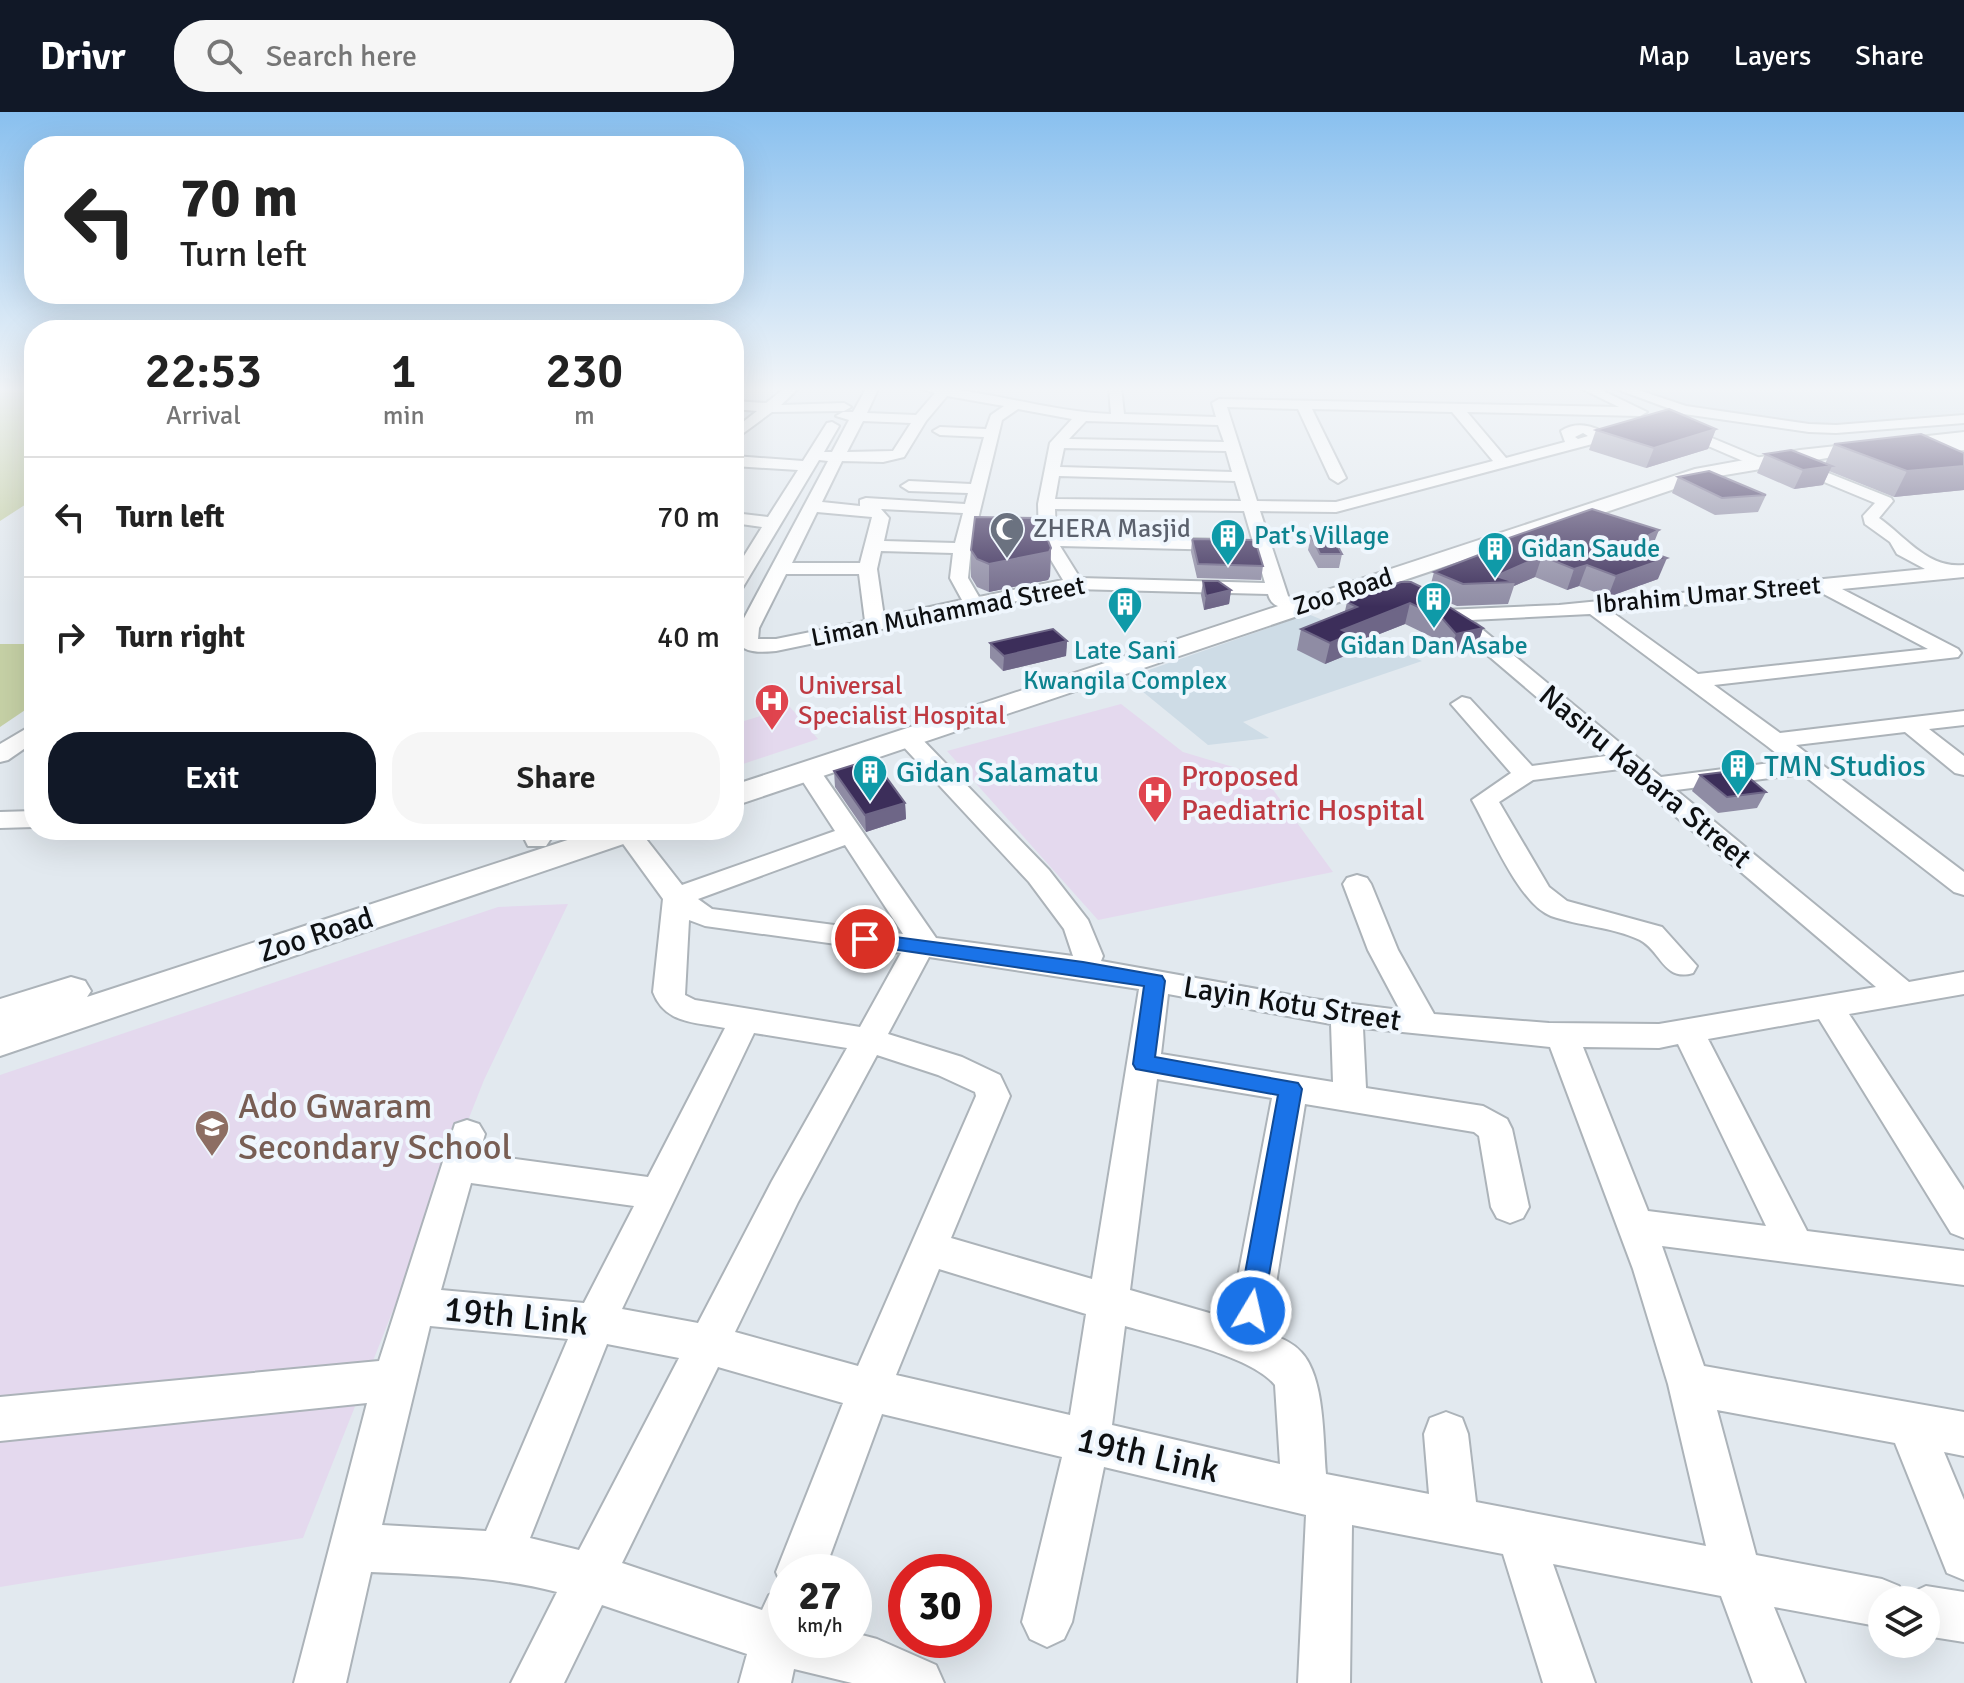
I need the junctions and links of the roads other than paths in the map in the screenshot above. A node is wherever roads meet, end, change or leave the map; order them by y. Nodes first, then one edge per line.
1 (816, 460) edge
2 (834, 460) edge
3 (985, 460) edge
4 (1053, 460) edge
5 (1236, 460) edge
6 (1328, 460) edge
7 (1500, 460) edge
8 (1512, 460) edge
9 (1739, 460) edge
10 (1747, 460) edge
11 (1768, 460) edge
12 (744, 461) edge
13 (812, 461) junction
14 (1502, 463) junction
15 (1050, 471) junction
16 (1241, 477) junction
17 (1338, 478) dead end
18 (909, 486) dead end
19 (977, 489) junction
20 (866, 503) dead end
21 (1046, 504) junction
22 (810, 506) junction
23 (1251, 507) junction
24 (972, 509) junction
25 (744, 519) edge
26 (772, 523) junction
27 (1048, 540) junction
28 (874, 546) junction
29 (1263, 546) junction
30 (962, 548) junction
31 (744, 566) edge
32 (779, 568) junction
33 (868, 569) junction
34 (1959, 572) edge
35 (1378, 581) junction
36 (1074, 583) junction
37 (1820, 585) junction
38 (1404, 593) edge
39 (1284, 599) junction
40 (974, 604) junction
41 (1428, 604) edge
42 (1592, 606) junction
43 (1453, 615) junction
44 (875, 624) junction
45 (744, 625) edge
46 (744, 634) edge
47 (1959, 650) edge
48 (1694, 681) junction
49 (1462, 704) dead end
50 (1964, 718) edge
51 (1910, 725) junction
52 (24, 738) edge
53 (908, 738) junction
54 (1775, 741) junction
55 (0, 755) edge
56 (1626, 761) junction
57 (1807, 766) junction
58 (1964, 768) edge
59 (808, 771) junction
60 (744, 773) edge
61 (1526, 774) junction
62 (1655, 785) junction
63 (744, 793) edge
64 (24, 819) edge
65 (0, 820) edge
66 (851, 834) junction
67 (525, 840) edge
68 (601, 840) edge
69 (635, 840) edge
70 (1357, 884) dead end
71 (1964, 886) edge
72 (677, 897) junction
73 (924, 947) junction
74 (1682, 966) dead end
75 (1083, 968) junction
76 (1155, 981) junction
77 (1964, 983) edge
78 (1900, 991) junction
79 (1827, 1006) junction
80 (0, 1014) edge
81 (1347, 1014) junction
82 (744, 1021) junction
83 (1424, 1025) junction
84 (1688, 1031) junction
85 (1562, 1036) junction
86 (868, 1040) junction
87 (0, 1041) edge
88 (1143, 1064) junction
89 (1291, 1089) junction
90 (1350, 1097) junction
91 (660, 1194) junction
92 (1510, 1207) dead end
93 (1964, 1222) edge
94 (1637, 1226) junction
95 (1795, 1246) junction
96 (930, 1249) junction
97 (1964, 1268) edge
98 (1110, 1302) junction
99 (415, 1306) junction
100 (595, 1323) junction
101 (1246, 1343) junction
102 (710, 1345) junction
103 (394, 1380) junction
104 (1689, 1384) junction
105 (869, 1390) junction
106 (0, 1419) edge
107 (1910, 1425) junction
108 (1446, 1434) dead end
109 (1964, 1434) edge
110 (1088, 1440) junction
111 (1318, 1495) junction
112 (1455, 1523) junction
113 (1520, 1535) junction
114 (355, 1548) junction
115 (807, 1554) edge
116 (1964, 1556) edge
117 (499, 1557) junction
118 (588, 1576) junction
119 (1738, 1577) junction
120 (1868, 1600) edge
121 (1940, 1613) edge
122 (1964, 1617) edge
123 (1047, 1622) dead end
124 (768, 1641) edge
125 (847, 1658) edge
126 (320, 1683) edge
127 (537, 1683) edge
128 (918, 1683) edge
129 (1324, 1683) edge
130 (1569, 1683) edge
131 (1779, 1683) edge

1 - 13 street
2 - 22 street
3 - 19 street
4 - 15 street
5 - 16 street
6 - 17 street
7 - 14 street
8 - 14 street
9 - 39 main road, Zoo Road
10 - 35 main road, Zoo Road
11 - 34 street
12 - 13 street
13 - 26 street
14 - 23 street
15 - 16 street
15 - 21 street
16 - 23 street
18 - 19 street
19 - 24 street
20 - 24 street
21 - 23 street
21 - 27 street
22 - 28 street
22 - 32 street
23 - 29 street
24 - 30 street
25 - 26 street
26 - 31 street
27 - 29 street
27 - 36 street
28 - 30 street
28 - 33 street
29 - 39 street
30 - 40 street
32 - 33 street
32 - 45 street
33 - 44 street
34 - 37 street, Ibrahim Umar Street
35 - 38 street
35 - 39 main road, Zoo Road
36 - 39 street, Liman Muhammad Street
36 - 40 street, Liman Muhammad Street
37 - 42 street, Ibrahim Umar Street
37 - 47 street
39 - 53 main road, Zoo Road
39 - 60 main road, Zoo Road
40 - 44 street, Liman Muhammad Street
41 - 43 street, Nasiru Kabara Street
42 - 43 street, Ibrahim Umar Street
42 - 48 street
43 - 56 street, Nasiru Kabara Street
44 - 46 street, Liman Muhammad Street
47 - 48 street
48 - 54 street
49 - 61 street
50 - 51 street
51 - 54 street
51 - 58 street
52 - 55 street
53 - 59 main road, Zoo Road
53 - 75 street
54 - 57 street
56 - 61 street
56 - 62 street, Nasiru Kabara Street
57 - 62 street
57 - 71 street
59 - 63 main road, Zoo Road
59 - 66 street
61 - 74 street
62 - 78 street, Nasiru Kabara Street
64 - 65 street
66 - 72 street
66 - 73 street
67 - 80 main road, Zoo Road
68 - 87 main road, Zoo Road
69 - 72 street, Layin Kotu Street
70 - 83 street
72 - 73 street, Layin Kotu Street
72 - 82 street
73 - 75 street, Layin Kotu Street
73 - 86 street
75 - 76 street, Layin Kotu Street
76 - 81 street, Layin Kotu Street
76 - 88 street
77 - 78 street, Layin Kotu Street
78 - 79 street, Layin Kotu Street
79 - 84 street, Layin Kotu Street
79 - 93 street
81 - 83 street, Layin Kotu Street
81 - 90 street
82 - 86 street
82 - 91 street
83 - 85 street, Layin Kotu Street
84 - 85 street, Layin Kotu Street
84 - 95 street
85 - 94 street
86 - 96 street
86 - 102 street
88 - 89 street
88 - 98 street
89 - 90 street
89 - 101 street
90 - 92 street
91 - 99 street
91 - 100 street
94 - 95 street
94 - 104 street
95 - 97 street
96 - 98 street
96 - 105 street
98 - 101 street
98 - 110 street
99 - 100 street, 19th Link
99 - 103 street
100 - 102 street, 19th Link
100 - 117 street
101 - 111 street
102 - 105 street, 19th Link
102 - 118 street
103 - 106 street
103 - 114 street
104 - 107 street
104 - 119 street
105 - 110 street, 19th Link
105 - 115 street
107 - 109 street
107 - 116 street
108 - 112 street
110 - 111 street, 19th Link
110 - 123 street
111 - 112 street, 19th Link
111 - 129 street
112 - 113 street, 19th Link
113 - 119 street, 19th Link
113 - 130 street
114 - 117 street
114 - 126 street
117 - 118 street
118 - 124 street
118 - 127 street
119 - 120 street, 19th Link
119 - 131 street
121 - 122 street
125 - 128 street

